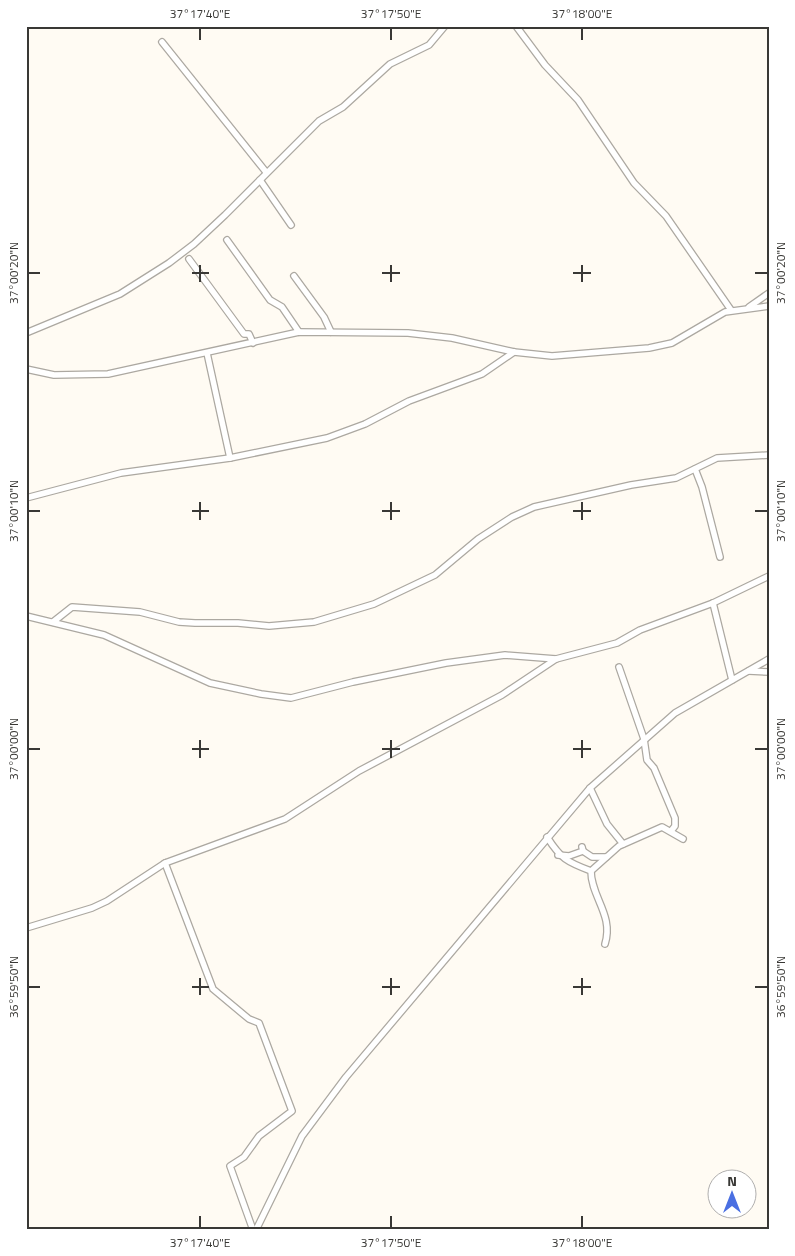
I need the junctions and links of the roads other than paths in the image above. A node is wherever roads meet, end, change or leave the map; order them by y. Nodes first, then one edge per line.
1 (445, 26) edge
2 (516, 26) edge
3 (162, 42) dead end
4 (266, 172) junction
5 (260, 180) junction
6 (291, 225) dead end
7 (228, 240) dead end
8 (189, 259) dead end
9 (294, 276) dead end
10 (769, 292) edge
11 (769, 306) edge
12 (747, 308) junction
13 (731, 310) junction
14 (299, 332) junction
15 (331, 332) junction
16 (26, 333) edge
17 (253, 343) junction
18 (514, 352) junction
19 (207, 353) junction
20 (26, 369) edge
21 (769, 455) edge
22 (230, 458) junction
23 (695, 469) junction
24 (26, 498) edge
25 (720, 557) dead end
26 (769, 576) edge
27 (712, 603) junction
28 (26, 616) edge
29 (53, 622) junction
30 (556, 659) junction
31 (769, 659) edge
32 (620, 667) dead end
33 (749, 670) junction
34 (769, 672) edge
35 (732, 680) junction
36 (644, 739) junction
37 (590, 788) junction
38 (671, 831) junction
39 (547, 838) junction
40 (683, 839) dead end
41 (623, 844) junction
42 (558, 855) junction
43 (606, 857) junction
44 (166, 863) junction
45 (591, 871) junction
46 (26, 927) edge
47 (605, 944) dead end
48 (254, 1230) edge

1 - 4 street
2 - 13 street
3 - 4 street
4 - 5 street
5 - 6 street
5 - 16 street
7 - 14 street
8 - 17 street
9 - 15 street
10 - 12 street
11 - 12 street
12 - 13 street
13 - 18 street
14 - 15 street
14 - 17 street
15 - 18 street
17 - 19 street
18 - 22 street
19 - 20 street
19 - 22 street
21 - 23 street
22 - 24 street
23 - 25 street
23 - 29 street
26 - 27 street
27 - 30 street
27 - 35 street
28 - 29 street
29 - 30 street
30 - 44 street
31 - 33 street
32 - 36 street
33 - 34 street
33 - 35 street
35 - 36 street
36 - 37 street
36 - 38 street
37 - 39 street
37 - 41 street
38 - 40 street
38 - 41 street
39 - 42 street
39 - 48 street
41 - 43 street
42 - 43 street
42 - 45 street
43 - 45 street
44 - 46 street
44 - 48 street
45 - 47 street

